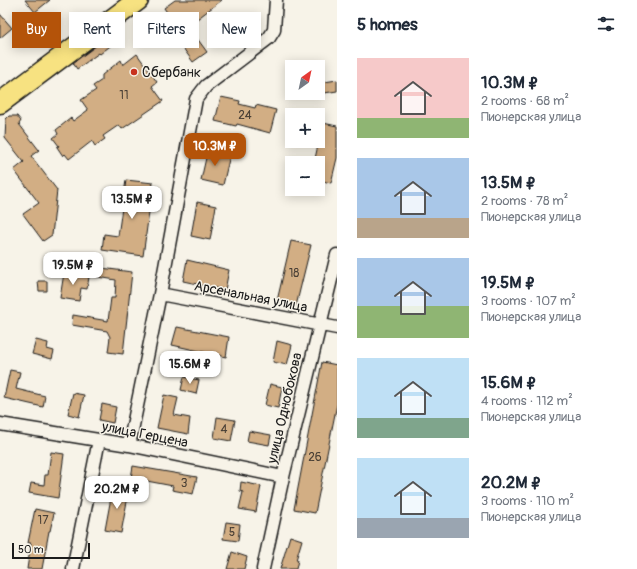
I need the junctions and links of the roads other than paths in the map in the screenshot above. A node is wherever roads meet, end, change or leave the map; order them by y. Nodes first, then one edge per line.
1 (138, 0) edge
2 (276, 0) edge
3 (0, 103) edge
4 (337, 255) edge
5 (160, 294) junction
6 (319, 325) junction
7 (337, 328) edge
8 (0, 424) edge
9 (99, 440) junction
10 (129, 445) junction
11 (283, 477) junction
12 (73, 569) edge
13 (263, 569) edge

1 - 3 main road
2 - 5 street
4 - 6 street, улица Однобокова
5 - 6 street, Арсенальная улица
5 - 10 street
6 - 7 street, Арсенальная улица
6 - 11 street, улица Однобокова
8 - 9 street, улица Герцена
9 - 10 street, улица Герцена
9 - 12 street
10 - 11 street, улица Герцена
11 - 13 street, улица Однобокова

